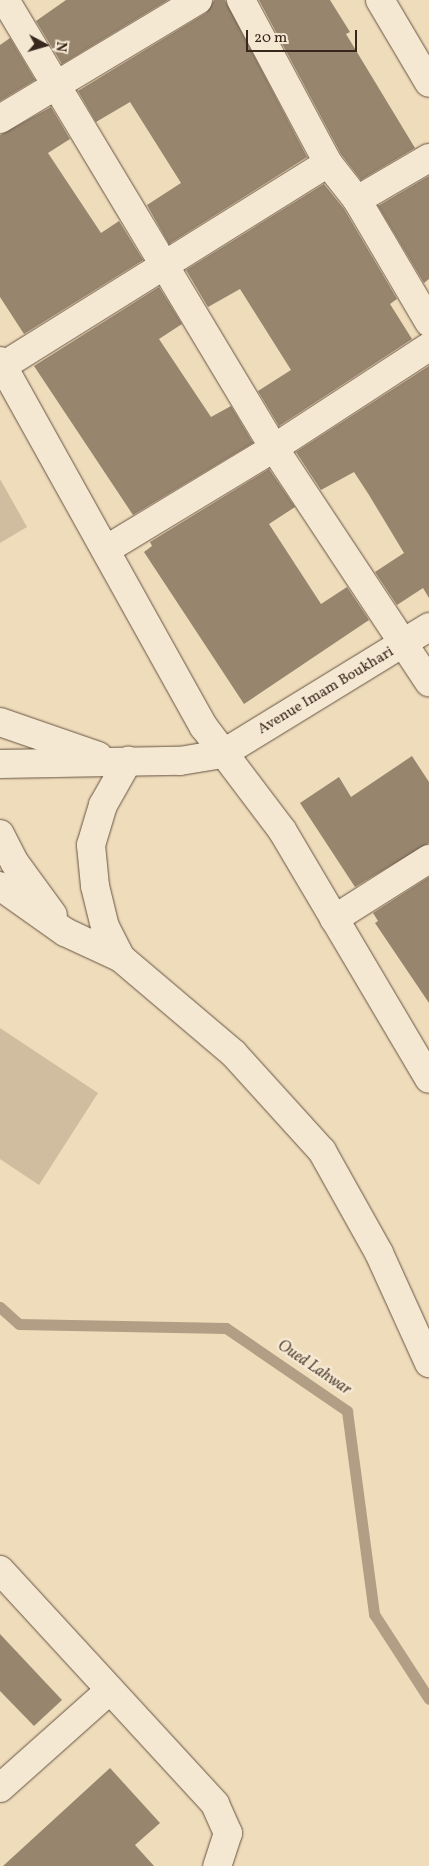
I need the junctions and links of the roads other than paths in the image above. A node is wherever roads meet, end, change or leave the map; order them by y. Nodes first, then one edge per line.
1 (5, 0) edge
2 (198, 0) edge
3 (242, 0) edge
4 (380, 0) edge
5 (429, 83) edge
6 (56, 86) junction
7 (0, 119) edge
8 (429, 158) edge
9 (328, 163) junction
10 (357, 200) junction
11 (166, 265) junction
12 (428, 316) edge
13 (429, 347) edge
14 (2, 363) edge
15 (274, 448) junction
16 (107, 549) junction
17 (429, 627) edge
18 (405, 643) junction
19 (429, 682) edge
20 (0, 722) edge
21 (222, 754) junction
22 (122, 762) junction
23 (0, 764) edge
24 (0, 834) edge
25 (429, 859) edge
26 (0, 886) edge
27 (334, 918) junction
28 (65, 932) junction
29 (121, 958) junction
30 (429, 1079) edge
31 (429, 1363) edge
32 (0, 1570) edge
33 (109, 1691) junction
34 (0, 1788) edge
35 (217, 1866) edge

1 - 6 street
2 - 6 street
3 - 9 street
4 - 5 street
6 - 7 street
6 - 11 street
8 - 10 street
9 - 10 street
9 - 11 street
10 - 12 street
11 - 14 street
11 - 15 street
13 - 15 street
14 - 16 street
15 - 16 street
15 - 18 street
16 - 21 street
17 - 18 street, Avenue Imam Boukhari
18 - 19 street
18 - 21 street, Avenue Imam Boukhari
20 - 22 street
21 - 22 street
21 - 27 street
22 - 23 street
22 - 29 street
24 - 28 street
25 - 27 street
26 - 28 street
27 - 30 street
28 - 29 street
29 - 31 street
32 - 33 street
33 - 34 street
33 - 35 street

